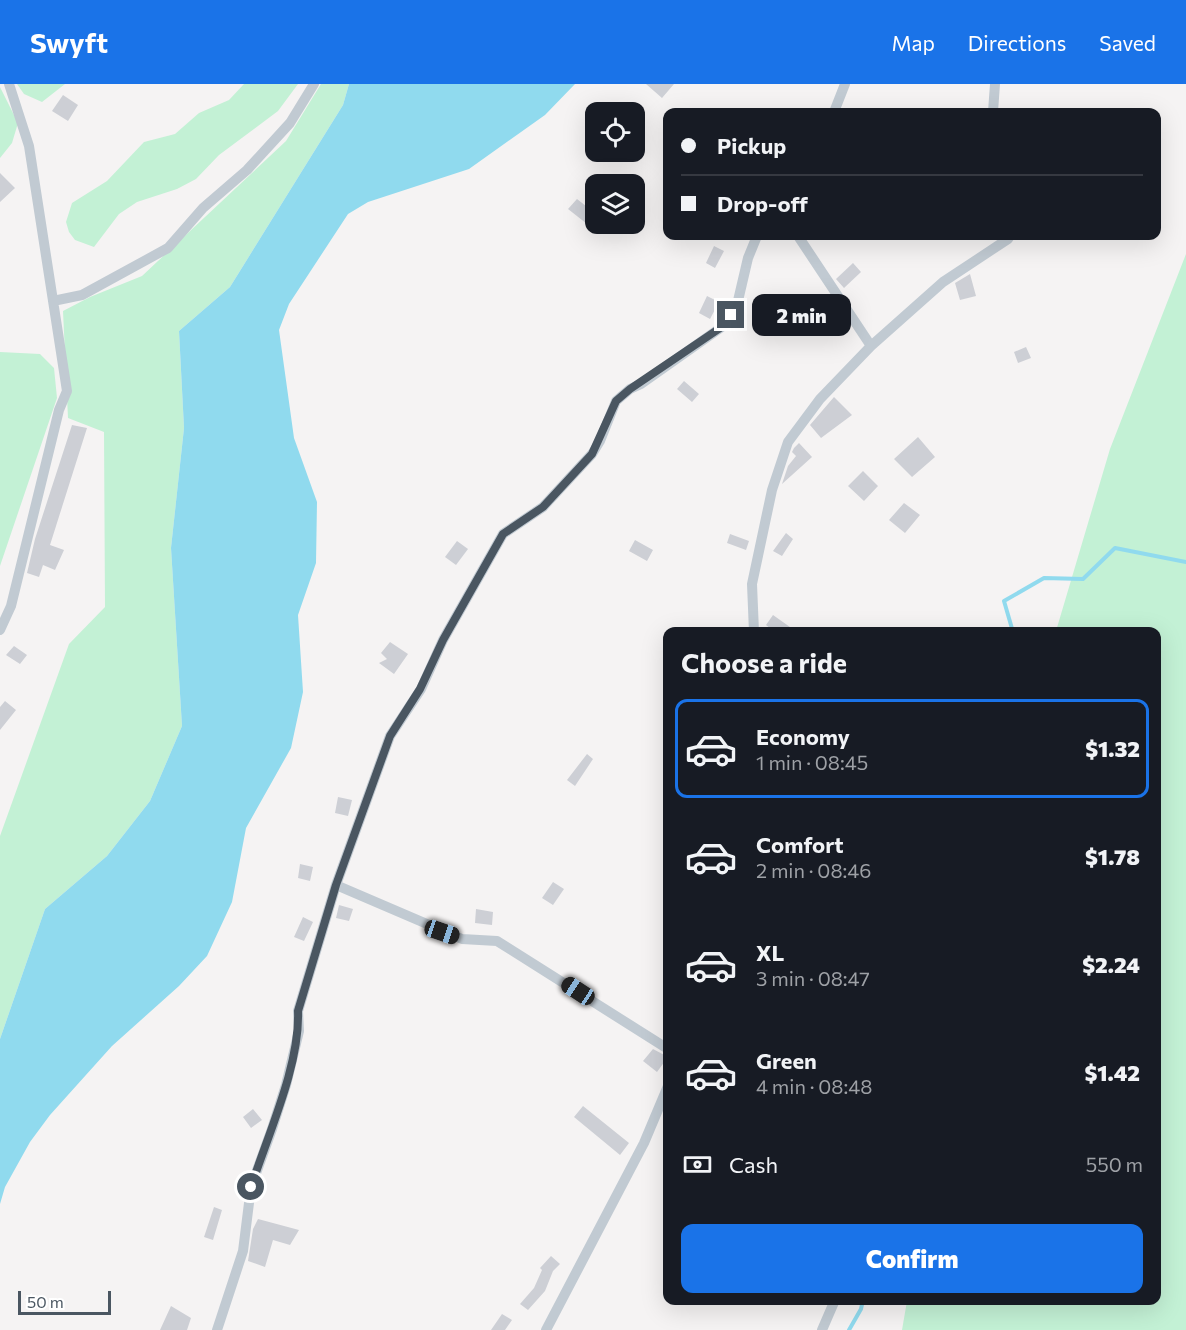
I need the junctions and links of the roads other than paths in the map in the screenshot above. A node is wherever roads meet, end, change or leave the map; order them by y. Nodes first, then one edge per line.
1 (9, 84) edge
2 (314, 84) edge
3 (845, 84) edge
4 (995, 84) edge
5 (836, 108) edge
6 (993, 108) edge
7 (755, 240) edge
8 (801, 240) edge
9 (1006, 240) edge
10 (53, 301) junction
11 (871, 346) junction
12 (754, 627) edge
13 (0, 630) edge
14 (336, 885) junction
15 (663, 1047) edge
16 (663, 1098) edge
17 (833, 1305) edge
18 (217, 1330) edge
19 (546, 1330) edge
20 (822, 1330) edge

1 - 10 street
2 - 10 street
3 - 5 street
4 - 6 street
7 - 14 street
8 - 11 street
9 - 11 street
10 - 13 street
11 - 12 street
14 - 15 street
14 - 18 street
16 - 19 street
17 - 20 street

